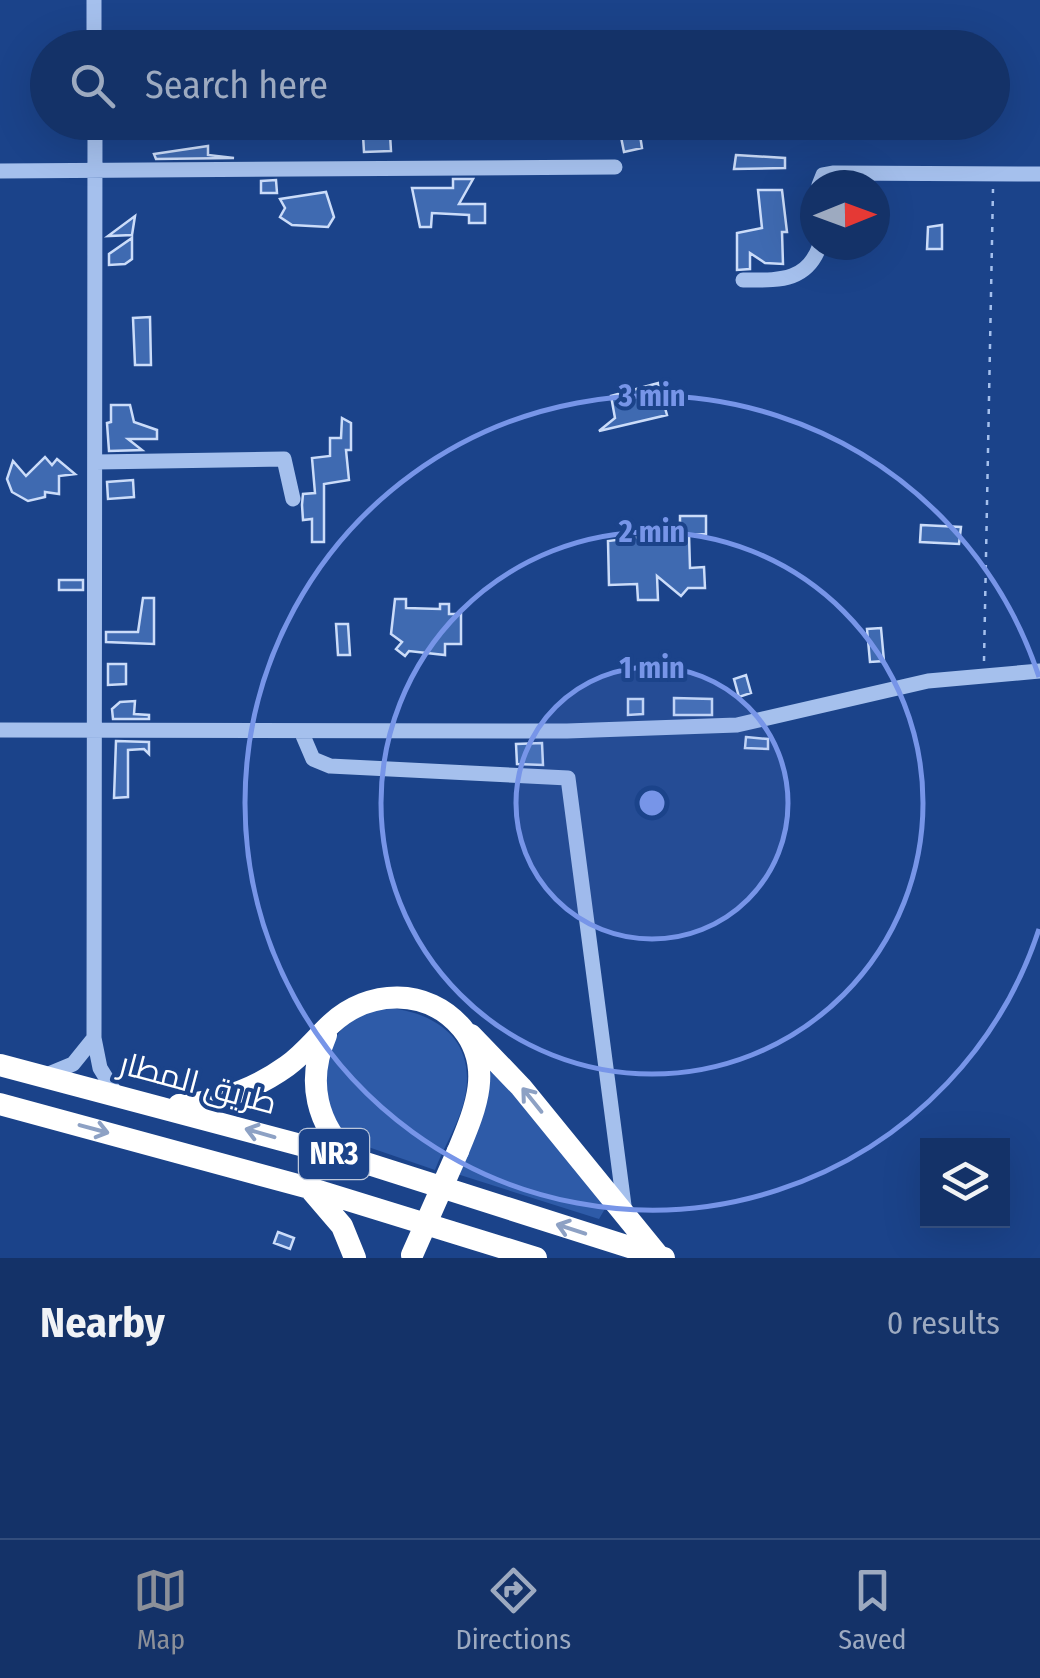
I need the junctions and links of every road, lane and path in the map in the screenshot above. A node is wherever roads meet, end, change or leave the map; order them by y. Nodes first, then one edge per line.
1 (94, 0) edge
2 (94, 30) edge
3 (94, 140) edge
4 (615, 167) dead end
5 (95, 171) junction
6 (0, 172) edge
7 (890, 173) edge
8 (993, 173) junction
9 (1040, 174) edge
10 (813, 260) edge
11 (743, 280) dead end
12 (96, 462) junction
13 (293, 499) dead end
14 (1040, 671) edge
15 (983, 673) junction
16 (0, 730) edge
17 (97, 730) junction
18 (301, 731) junction
19 (456, 1021) junction
20 (332, 1023) junction
21 (94, 1038) junction
22 (0, 1065) edge
23 (42, 1076) junction
24 (116, 1094) junction
25 (0, 1104) edge
26 (168, 1106) junction
27 (353, 1159) junction
28 (309, 1188) junction
29 (626, 1220) junction
30 (412, 1256) edge
31 (355, 1258) edge
32 (536, 1258) edge
33 (662, 1258) edge

1 - 2 street
3 - 5 street
4 - 5 street
5 - 6 street
5 - 12 street
7 - 8 street
8 - 9 street
8 - 15 path
10 - 11 street
12 - 13 street
12 - 17 street
14 - 15 street
15 - 18 street
16 - 17 street
17 - 18 street
17 - 21 street
18 - 29 street
19 - 20 highway
29 -> 19 highway
19 - 30 highway, bridge
20 - 26 highway
20 - 27 highway
21 - 23 street
21 - 24 street
22 - 23 highway, طريق المطار / NR3
23 - 24 highway, طريق المطار / NR3
24 - 26 highway, طريق المطار / NR3
25 -> 28 highway, NR3
27 -> 26 highway, طريق المطار / NR3
33 -> 27 highway, طريق المطار / NR3
28 - 31 highway
28 - 32 highway, NR3
29 - 33 highway

